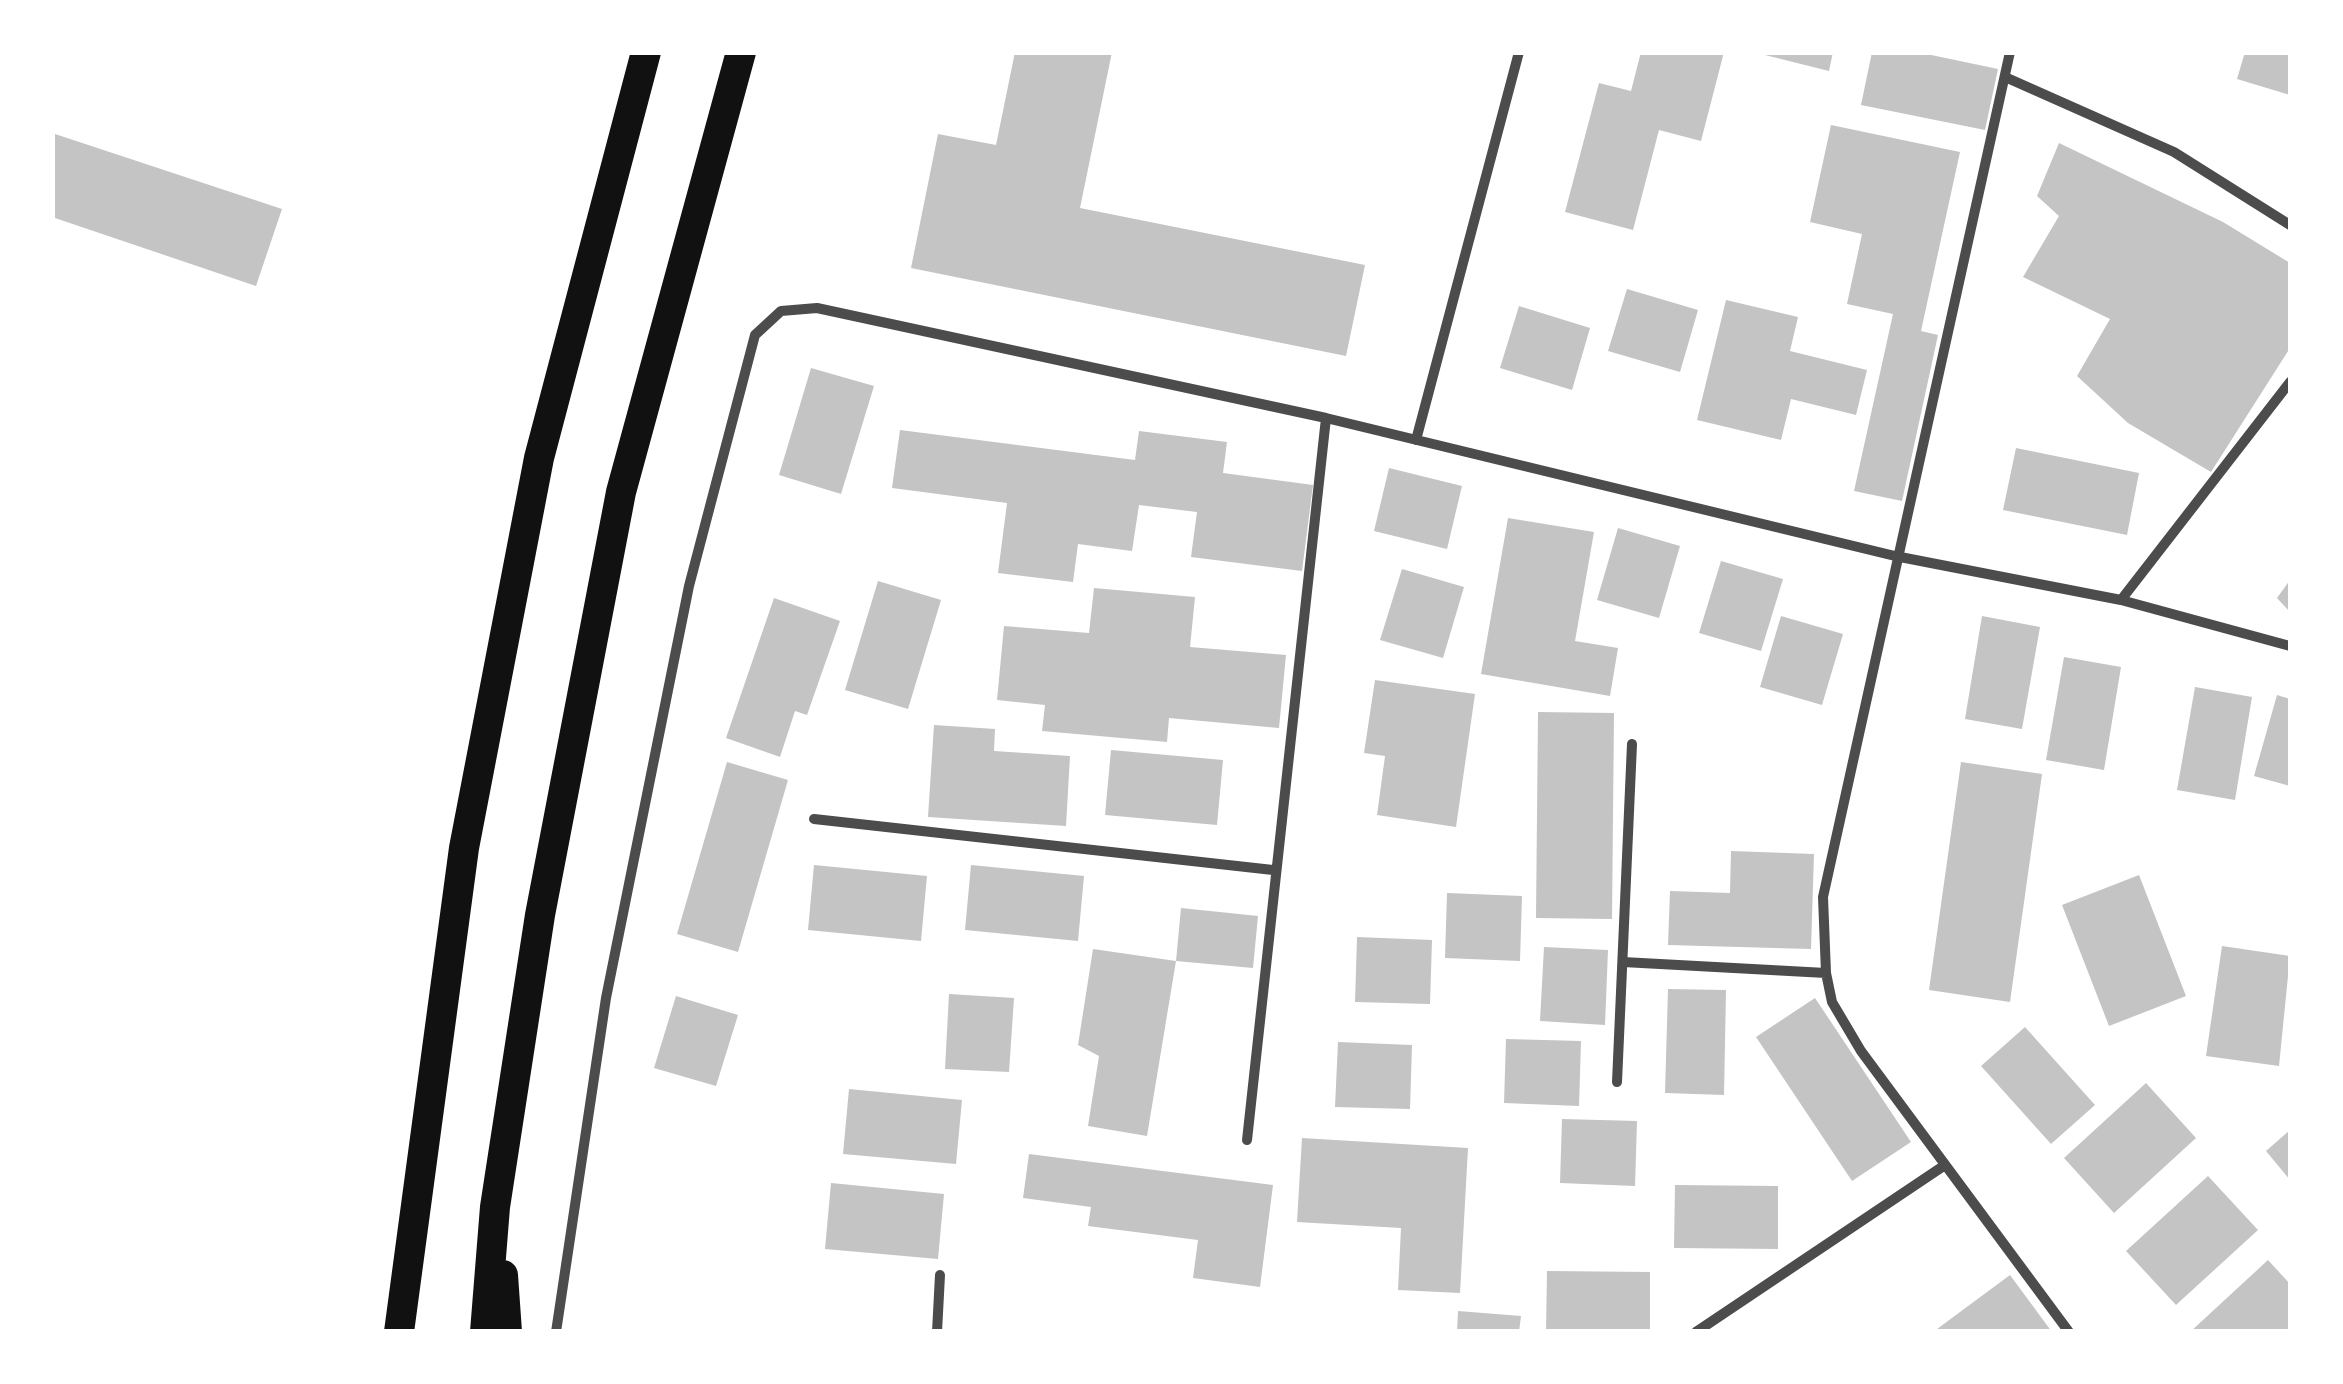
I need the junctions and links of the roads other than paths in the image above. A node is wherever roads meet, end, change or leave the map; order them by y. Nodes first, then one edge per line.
1 (646, 52) edge
2 (741, 52) edge
3 (1519, 52) edge
4 (2010, 52) edge
5 (2004, 77) junction
6 (2290, 225) edge
7 (2290, 382) edge
8 (1326, 418) junction
9 (1416, 440) junction
10 (1896, 556) junction
11 (2121, 600) junction
12 (2290, 646) edge
13 (1632, 744) dead end
14 (814, 819) dead end
15 (1273, 870) junction
16 (1623, 962) junction
17 (1826, 974) junction
18 (1617, 1082) dead end
19 (1247, 1140) dead end
20 (1945, 1165) junction
21 (495, 1207) junction
22 (940, 1276) dead end
23 (399, 1332) edge
24 (485, 1332) edge
25 (508, 1332) edge
26 (556, 1332) edge
27 (937, 1332) edge
28 (1696, 1332) edge
29 (2070, 1332) edge

1 - 23 highway
2 - 21 highway
3 - 9 street
4 - 5 street
5 - 6 street
5 - 10 street
7 - 11 street
8 - 9 street
8 - 15 street
8 - 26 street
9 - 10 street
10 - 11 street
10 - 17 street
11 - 12 street
13 - 16 street
14 - 15 street
15 - 19 street
16 - 17 street
16 - 18 street
17 - 20 street
20 - 28 street
20 - 29 street
21 - 24 highway
21 - 25 highway
22 - 27 street

